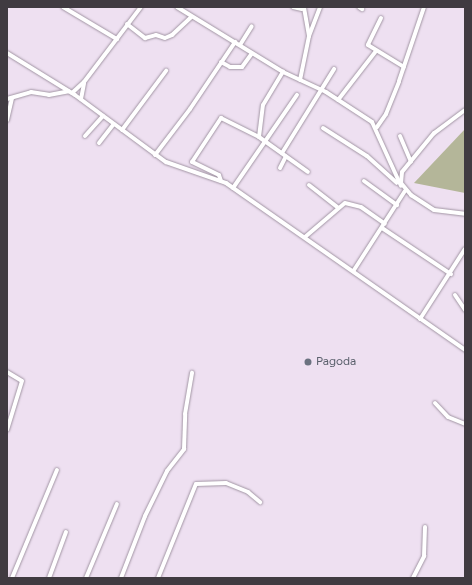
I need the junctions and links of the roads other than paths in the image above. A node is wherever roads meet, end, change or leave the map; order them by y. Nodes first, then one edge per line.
1 (63, 7) edge
2 (141, 7) edge
3 (177, 7) edge
4 (293, 7) edge
5 (320, 7) edge
6 (424, 7) edge
7 (303, 8) edge
8 (191, 17) junction
9 (381, 18) dead end
10 (127, 24) junction
11 (252, 26) dead end
12 (309, 36) junction
13 (117, 38) junction
14 (234, 42) junction
15 (240, 46) junction
16 (376, 51) junction
17 (7, 53) edge
18 (252, 53) junction
19 (221, 62) junction
20 (404, 67) junction
21 (334, 69) dead end
22 (166, 71) dead end
23 (283, 72) junction
24 (300, 80) junction
25 (84, 82) junction
26 (323, 90) junction
27 (71, 92) junction
28 (297, 95) dead end
29 (9, 99) edge
30 (81, 99) junction
31 (338, 100) junction
32 (465, 110) edge
33 (103, 116) junction
34 (7, 120) edge
35 (114, 124) junction
36 (377, 127) junction
37 (323, 128) dead end
38 (122, 130) junction
39 (85, 136) dead end
40 (400, 136) dead end
41 (259, 137) junction
42 (266, 142) junction
43 (99, 143) dead end
44 (282, 153) junction
45 (155, 155) junction
46 (286, 156) junction
47 (411, 162) junction
48 (280, 168) dead end
49 (308, 172) dead end
50 (221, 181) junction
51 (364, 181) dead end
52 (309, 185) dead end
53 (400, 185) junction
54 (233, 188) junction
55 (405, 191) junction
56 (396, 205) junction
57 (337, 207) junction
58 (465, 214) edge
59 (385, 224) junction
60 (382, 228) junction
61 (305, 237) junction
62 (465, 250) edge
63 (354, 270) junction
64 (451, 274) junction
65 (455, 295) dead end
66 (465, 310) edge
67 (420, 319) junction
68 (465, 350) edge
69 (7, 372) edge
70 (192, 373) dead end
71 (435, 402) dead end
72 (465, 424) edge
73 (7, 430) edge
74 (57, 470) dead end
75 (260, 502) dead end
76 (117, 504) dead end
77 (425, 527) dead end
78 (66, 532) dead end
79 (12, 578) edge
80 (49, 578) edge
81 (86, 578) edge
82 (121, 578) edge
83 (158, 578) edge
84 (412, 578) edge

1 - 13 street
2 - 10 street
3 - 8 street
4 - 7 street
5 - 12 street
6 - 20 street
7 - 12 street
8 - 10 street
8 - 14 street
9 - 16 street
10 - 13 street
11 - 15 street
12 - 24 street
13 - 25 street
14 - 15 street
14 - 19 street
15 - 18 street
16 - 20 street
16 - 31 street
17 - 27 street
18 - 19 street
18 - 23 street
19 - 45 street
20 - 36 street
21 - 26 street
22 - 38 street
23 - 24 street
23 - 41 street
24 - 26 street
25 - 27 street
25 - 30 street
26 - 31 street
26 - 44 street
27 - 29 street
27 - 30 street
28 - 42 street
29 - 34 street
30 - 33 street
31 - 36 street
32 - 47 street
33 - 35 street
33 - 39 street
35 - 38 street
35 - 43 street
36 - 53 street
37 - 53 street
38 - 45 street
40 - 47 street
41 - 42 street
41 - 50 street
42 - 44 street
42 - 54 street
44 - 46 street
45 - 50 street
46 - 48 street
46 - 49 street
47 - 53 street
50 - 54 street
51 - 56 street
52 - 57 street
53 - 55 street
54 - 61 street
55 - 56 street
55 - 58 street
56 - 59 street
57 - 59 street
57 - 61 street
59 - 60 street
60 - 63 street
60 - 64 street
61 - 63 street
62 - 64 street
63 - 67 street
64 - 67 street
65 - 66 street
67 - 68 street
69 - 73 street
70 - 82 street
71 - 72 street
74 - 79 street
75 - 83 street
76 - 81 street
77 - 84 street
78 - 80 street

